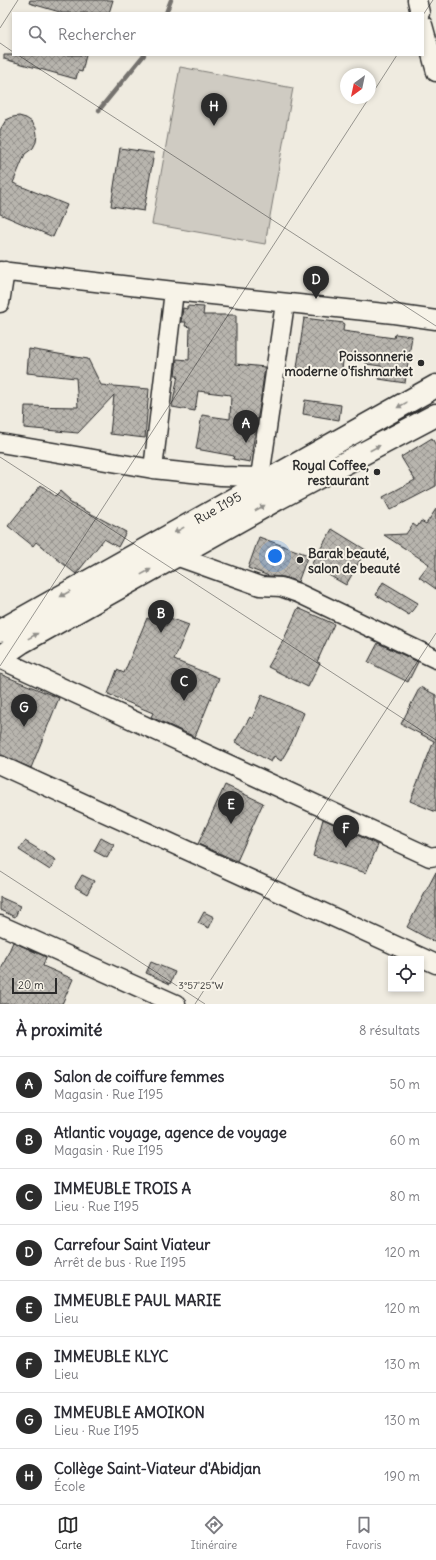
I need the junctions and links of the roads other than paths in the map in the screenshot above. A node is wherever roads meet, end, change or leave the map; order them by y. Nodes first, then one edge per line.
1 (417, 0) edge
2 (420, 12) edge
3 (424, 29) edge
4 (436, 72) edge
5 (3, 271) edge
6 (174, 291) junction
7 (0, 303) edge
8 (285, 303) junction
9 (436, 320) edge
10 (436, 386) edge
11 (436, 415) edge
12 (0, 443) edge
13 (153, 469) junction
14 (268, 486) junction
15 (176, 556) junction
16 (0, 631) edge
17 (0, 658) edge
18 (436, 659) edge
19 (0, 765) edge
20 (436, 856) edge
21 (0, 925) edge
22 (436, 964) edge
23 (176, 1004) edge

1 - 2 street
3 - 4 street
5 - 6 street
5 - 7 street
6 - 8 street
6 - 13 street
8 - 9 street
8 - 14 street
10 -> 14 main road, Rue I195
14 -> 11 main road, Rue I195
12 - 13 street
13 - 14 street
15 -> 14 main road, Rue I195
14 -> 16 main road, Rue I195
17 -> 15 main road, Rue I195
15 - 18 street
17 - 20 street
19 - 22 street
21 - 23 street

